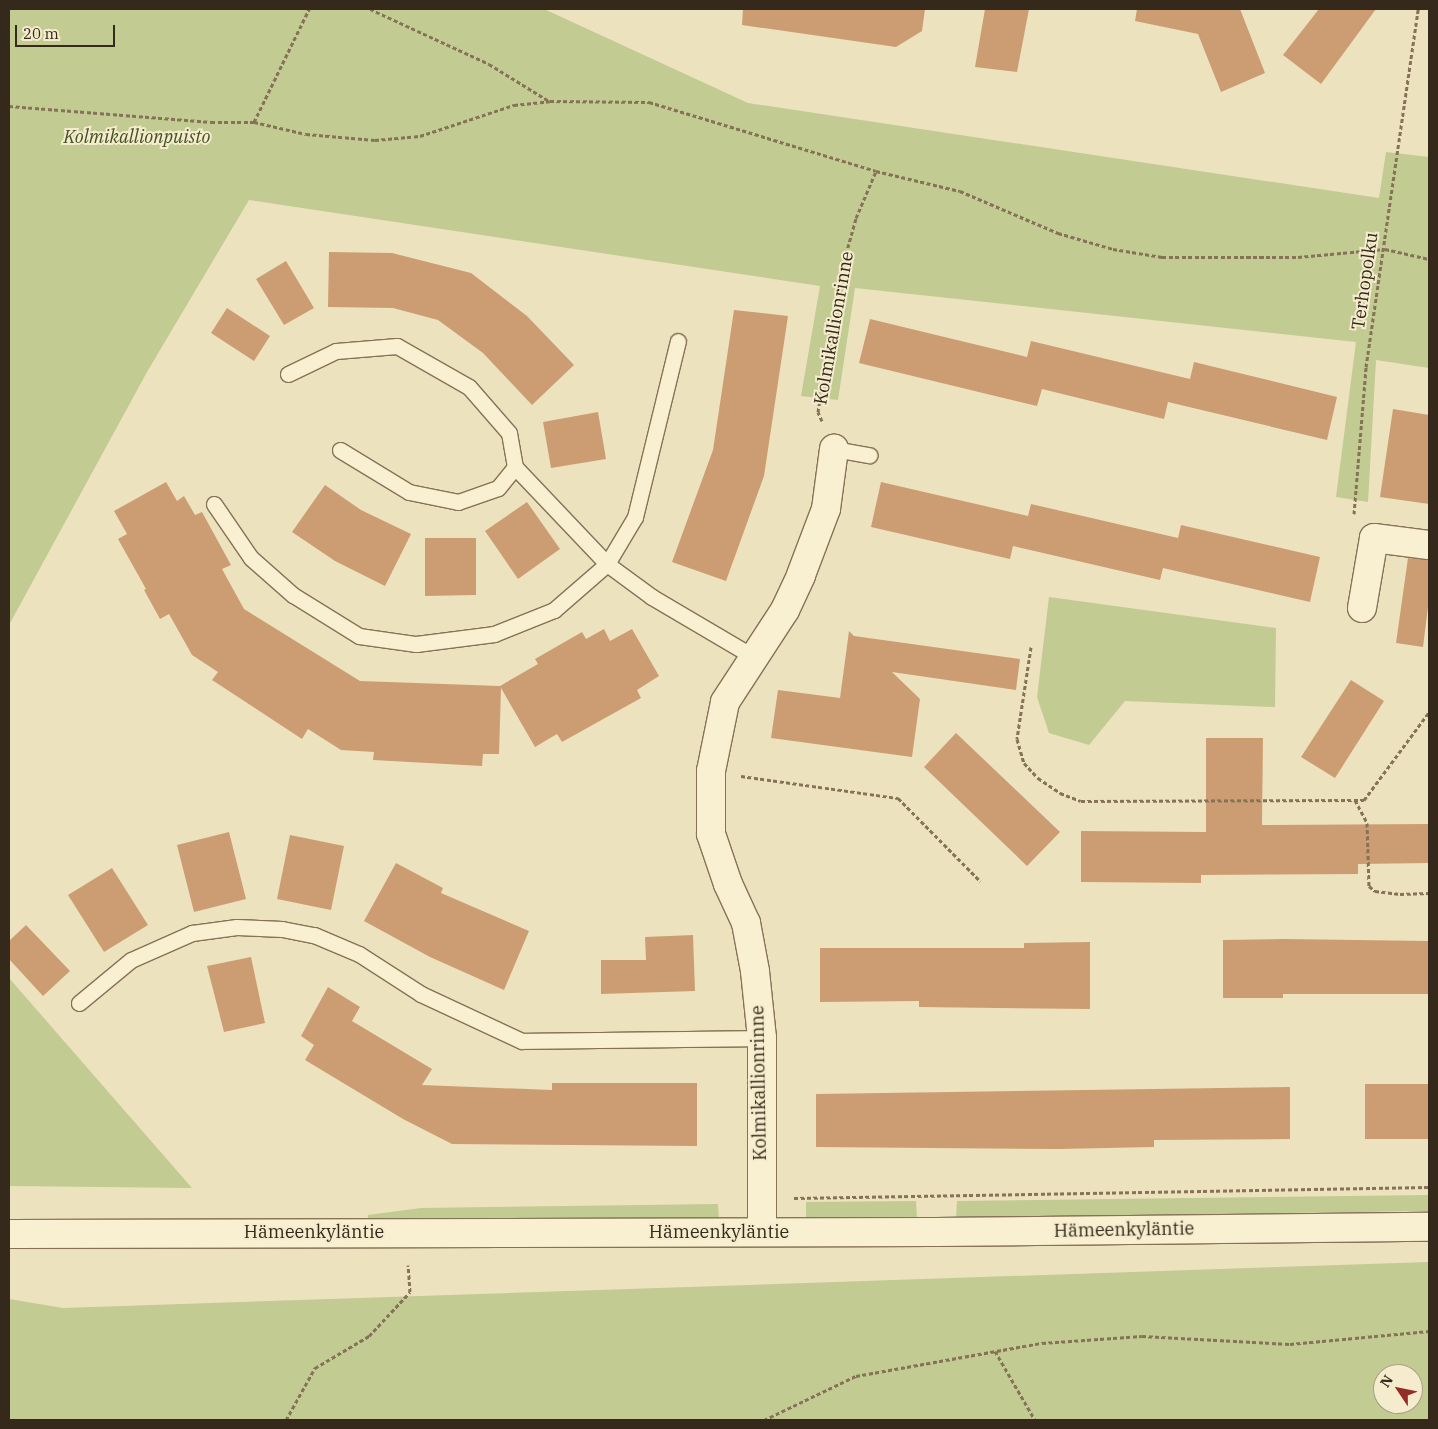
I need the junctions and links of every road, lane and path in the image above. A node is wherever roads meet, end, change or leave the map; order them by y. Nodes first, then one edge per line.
1 (309, 9) edge
2 (370, 9) edge
3 (1418, 9) edge
4 (550, 101) junction
5 (9, 106) edge
6 (254, 122) junction
7 (876, 171) junction
8 (1385, 249) junction
9 (1429, 259) edge
10 (678, 342) dead end
11 (288, 374) dead end
12 (834, 449) junction
13 (340, 450) dead end
14 (869, 455) dead end
15 (515, 467) junction
16 (214, 504) dead end
17 (1374, 538) junction
18 (1429, 545) edge
19 (607, 564) junction
20 (1362, 608) dead end
21 (1031, 647) dead end
22 (754, 657) junction
23 (1429, 712) edge
24 (711, 771) junction
25 (1355, 800) junction
26 (980, 881) dead end
27 (1429, 893) edge
28 (79, 1003) dead end
29 (762, 1038) junction
30 (1429, 1187) edge
31 (762, 1199) junction
32 (1429, 1227) edge
33 (407, 1232) junction
34 (762, 1232) junction
35 (9, 1234) edge
36 (1429, 1331) edge
37 (995, 1351) junction
38 (286, 1420) edge
39 (764, 1420) edge
40 (1035, 1420) edge

1 - 6 path
2 - 4 path
3 - 8 path, Terhopolku
4 - 6 path
4 - 7 path
5 - 6 path
7 - 8 path
7 - 12 path, Kolmikallionrinne
8 - 9 path
8 - 17 path, Terhopolku
10 - 19 lane
11 - 15 lane
12 - 14 lane
12 - 22 street, Kolmikallionrinne
13 - 15 lane
15 - 19 lane
16 - 19 lane
17 - 18 street
17 - 20 street
19 - 22 lane
21 - 25 path
22 - 24 street, Kolmikallionrinne
23 - 25 path
24 - 26 path
24 - 29 street, Kolmikallionrinne
25 - 27 path
28 - 29 lane
29 - 31 street, Kolmikallionrinne
30 - 31 path
31 - 34 street, Kolmikallionrinne
32 - 34 street, Hämeenkyläntie
33 - 34 street, Hämeenkyläntie
33 - 35 street, Hämeenkyläntie
33 - 38 path
36 - 37 path
37 - 39 path
37 - 40 path

